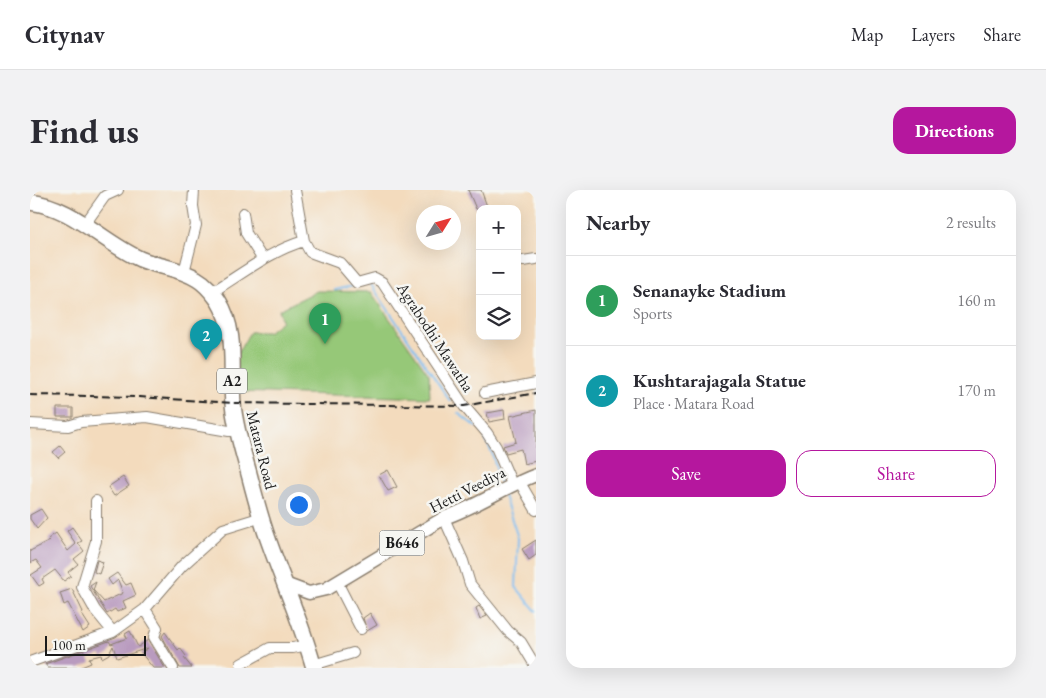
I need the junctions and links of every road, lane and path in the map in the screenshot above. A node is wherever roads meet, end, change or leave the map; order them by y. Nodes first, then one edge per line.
1 (118, 190) edge
2 (194, 190) edge
3 (295, 190) edge
4 (30, 202) edge
5 (243, 213) dead end
6 (85, 224) junction
7 (304, 241) junction
8 (536, 259) edge
9 (262, 260) junction
10 (522, 261) dead end
11 (184, 272) junction
12 (212, 292) junction
13 (536, 383) edge
14 (484, 393) dead end
15 (30, 424) edge
16 (238, 430) junction
17 (536, 475) edge
18 (508, 486) junction
19 (96, 501) dead end
20 (536, 510) edge
21 (262, 517) junction
22 (444, 518) junction
23 (338, 582) junction
24 (285, 584) junction
25 (309, 593) junction
26 (294, 605) junction
27 (145, 609) junction
28 (361, 629) dead end
29 (113, 632) junction
30 (307, 645) junction
31 (353, 653) dead end
32 (30, 662) edge
33 (241, 664) dead end
34 (313, 666) edge
35 (536, 667) edge
36 (173, 668) edge

1 - 6 street
2 - 11 street
3 - 7 street
4 - 6 highway, Matara Road / A2
5 - 9 street
6 - 11 highway, Matara Road / A2
7 - 9 street
7 - 18 street, Agrabodhi Mawatha
8 - 10 street
9 - 12 street
11 - 12 highway, Matara Road / A2
12 - 16 highway, Matara Road / A2
13 - 14 street
15 - 16 street
16 - 21 highway, Matara Road / A2
17 - 18 main road, Hetti Veediya / B646
18 - 20 street
18 - 22 main road, Hetti Veediya / B646
19 - 29 street
21 - 24 highway, Matara Road / A2
21 - 27 street
22 - 23 main road, Hetti Veediya / B646
22 - 35 street
23 - 25 main road, Hetti Veediya / B646
23 - 28 street
24 - 25 main road
24 - 26 highway, Matara Road / A2
25 - 26 main road, Hetti Veediya / B646
26 - 30 highway, Matara Road / A2
27 - 29 street
27 - 36 street
29 - 32 street
30 - 33 street
30 - 34 highway, Matara Road / A2
31 - 34 street

